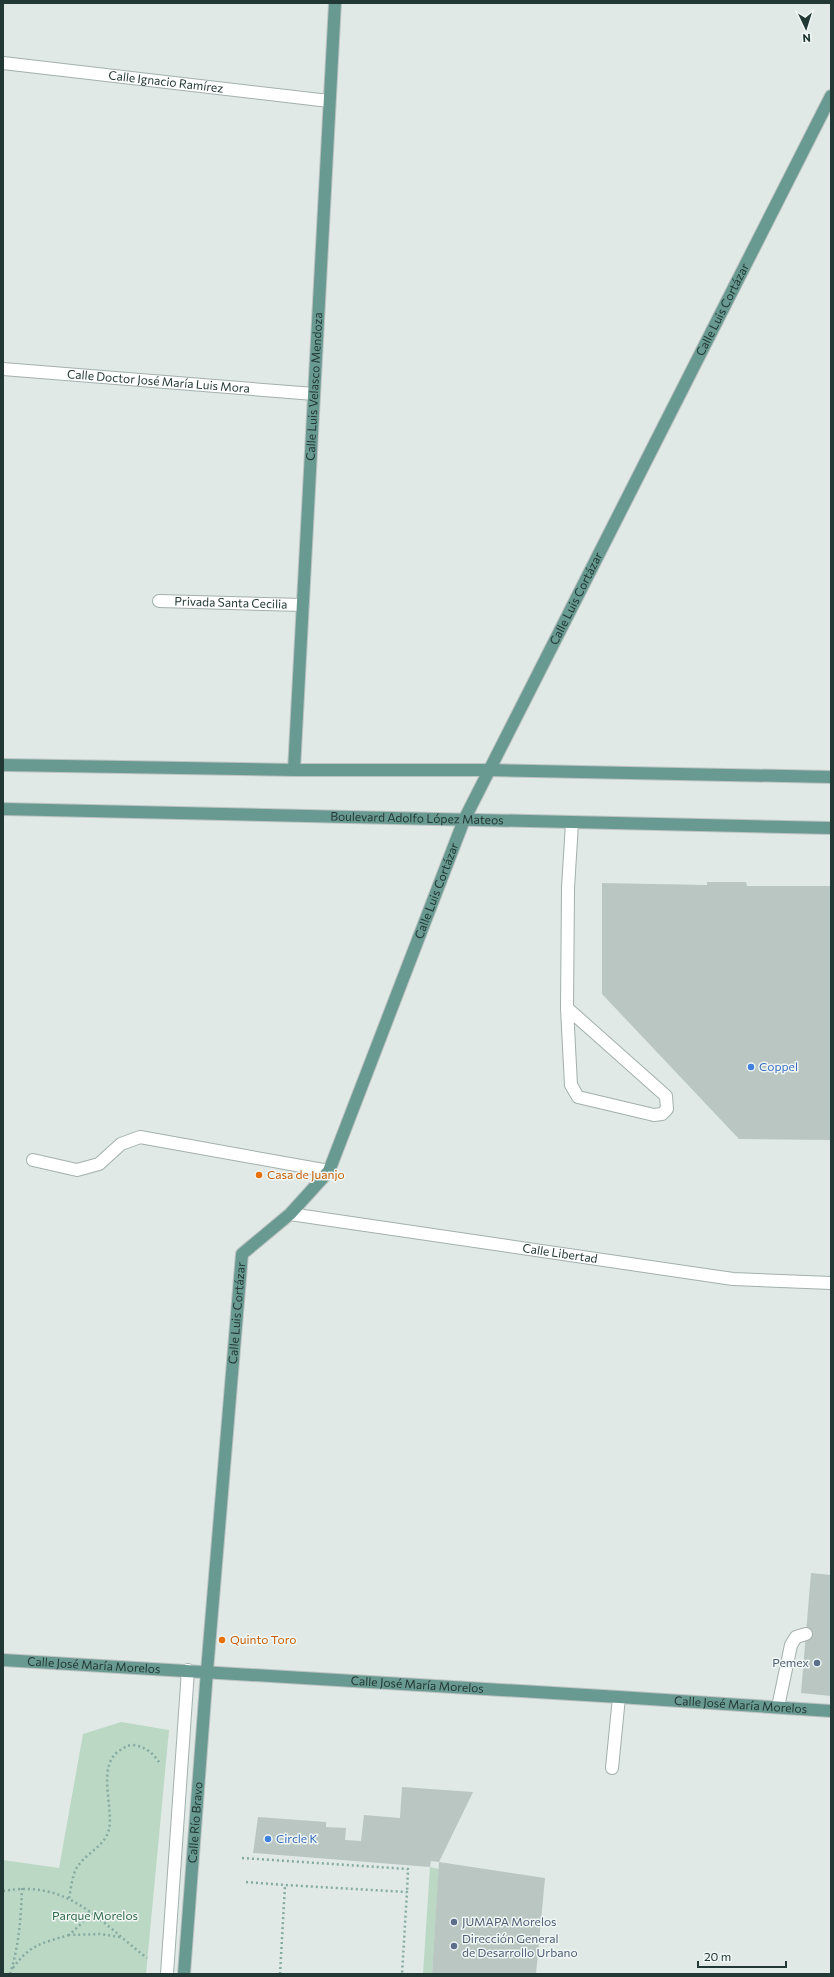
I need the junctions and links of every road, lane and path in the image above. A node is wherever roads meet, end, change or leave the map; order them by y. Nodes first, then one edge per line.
1 (335, 3) edge
2 (3, 63) edge
3 (831, 96) edge
4 (329, 101) junction
5 (3, 369) edge
6 (314, 394) junction
7 (159, 601) dead end
8 (303, 605) junction
9 (3, 765) edge
10 (294, 770) junction
11 (489, 770) junction
12 (831, 777) edge
13 (3, 809) edge
14 (464, 820) junction
15 (572, 823) junction
16 (831, 828) edge
17 (566, 1008) junction
18 (33, 1160) dead end
19 (329, 1171) junction
20 (290, 1214) junction
21 (831, 1283) edge
22 (806, 1634) tunnel mouth
23 (3, 1660) edge
24 (188, 1670) junction
25 (207, 1671) junction
26 (619, 1696) junction
27 (778, 1707) junction
28 (831, 1711) edge
29 (160, 1764) dead end
30 (612, 1768) dead end
31 (242, 1858) dead end
32 (246, 1882) dead end
33 (285, 1885) junction
34 (22, 1888) junction
35 (3, 1891) edge
36 (407, 1892) junction
37 (69, 1898) junction
38 (88, 1912) junction
39 (69, 1935) junction
40 (120, 1937) junction
41 (151, 1961) dead end
42 (11, 1970) junction
43 (10, 1974) edge
44 (167, 1974) edge
45 (184, 1974) edge
46 (280, 1974) edge
47 (402, 1974) edge

1 - 4 main road, Calle Luis Velasco Mendoza
2 - 4 street, Calle Ignacio Ramírez
3 - 11 main road, Calle Luis Cortázar
4 - 6 main road, Calle Luis Velasco Mendoza
5 - 6 street, Calle Doctor José María Luis Mora
6 - 8 main road, Calle Luis Velasco Mendoza
7 - 8 street, Privada Santa Cecilia
8 - 10 main road, Calle Luis Velasco Mendoza
9 - 10 main road
10 - 11 main road
11 - 12 main road
11 - 14 main road, Calle Luis Cortázar
13 - 14 main road, Boulevard Adolfo López Mateos
14 - 15 main road, Boulevard Adolfo López Mateos
14 - 19 main road, Calle Luis Cortázar
15 - 16 main road, Boulevard Adolfo López Mateos
15 - 17 street
17 - 17 street
18 - 19 street
19 - 20 main road, Calle Luis Cortázar
20 - 21 street, Calle Libertad
20 - 25 main road, Calle Luis Cortázar
22 - 27 street
23 - 24 main road, Calle José María Morelos
24 - 25 main road, Calle José María Morelos
24 - 44 street
25 - 26 main road, Calle José María Morelos
25 - 45 main road, Calle Río Bravo
26 - 27 main road, Calle José María Morelos
26 - 30 street
27 - 28 main road, Calle José María Morelos
29 - 37 path
31 - 36 path
32 - 33 path
33 - 36 path
33 - 46 path
34 - 35 path
34 - 37 path
34 - 42 path
36 - 47 path
37 - 38 path
38 - 39 path
38 - 40 path
39 - 40 path
39 - 42 path
40 - 41 path
42 - 43 path

